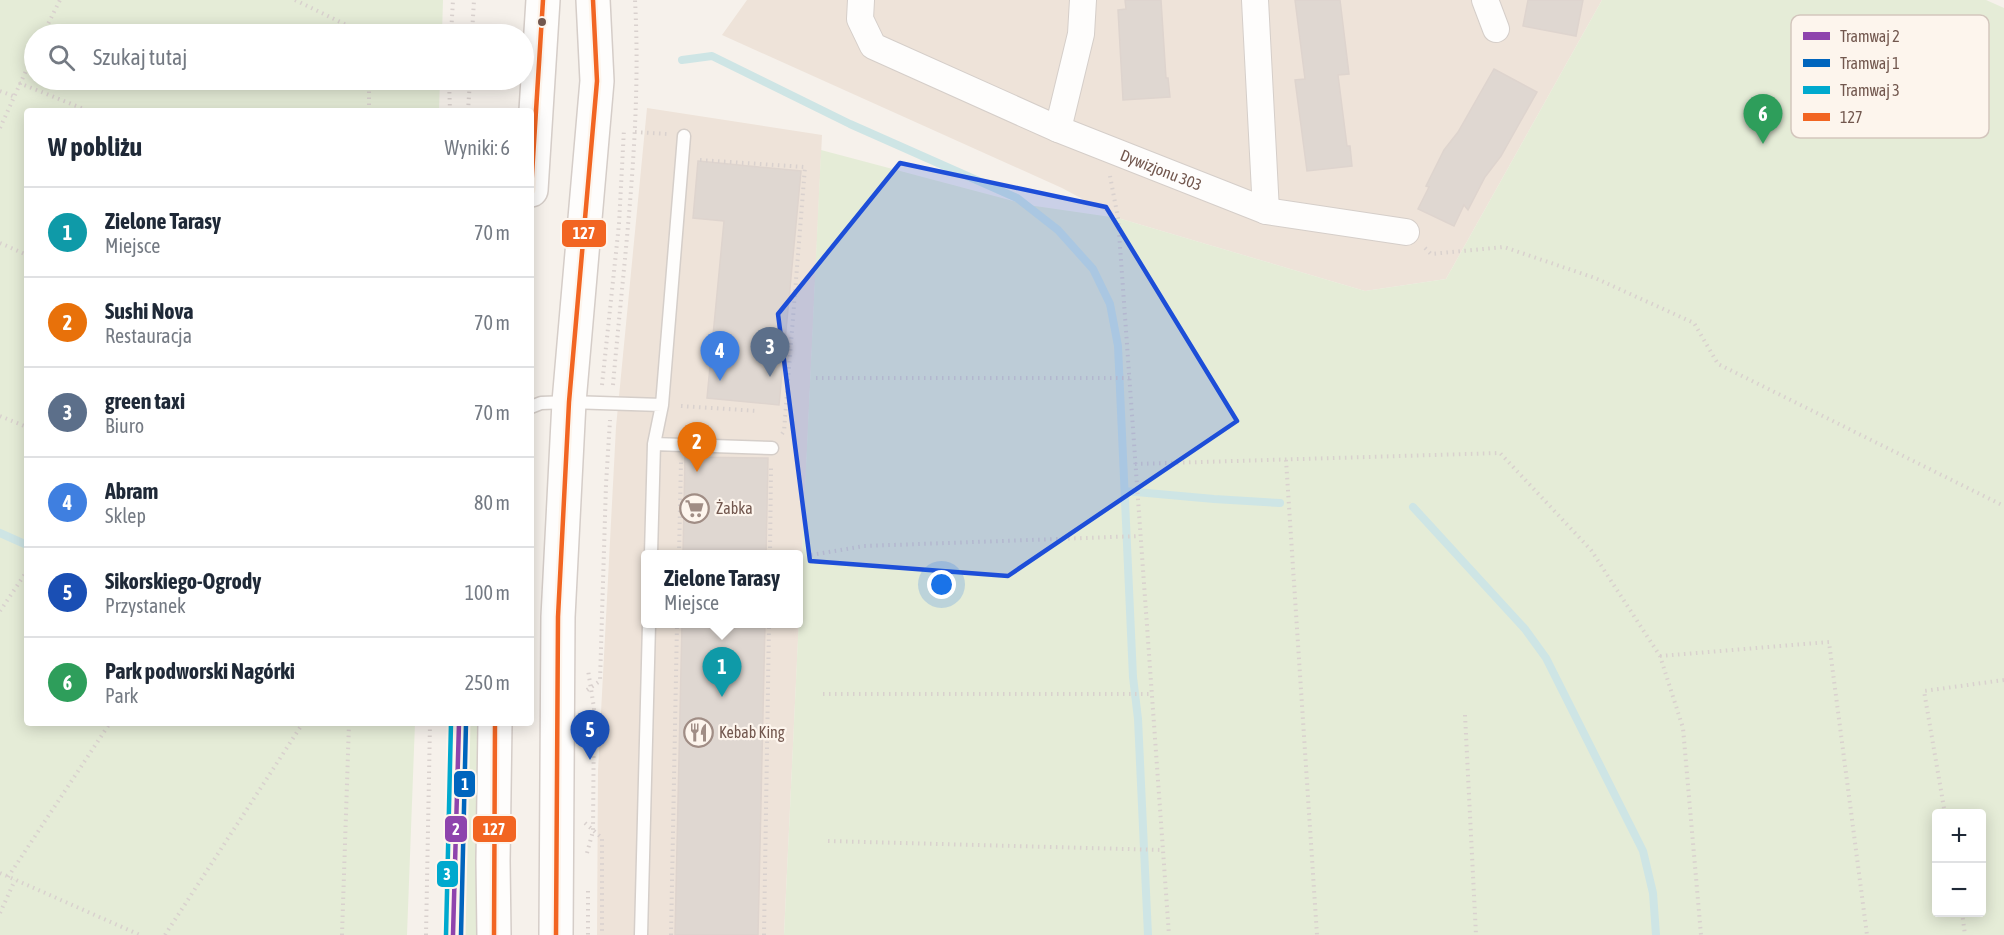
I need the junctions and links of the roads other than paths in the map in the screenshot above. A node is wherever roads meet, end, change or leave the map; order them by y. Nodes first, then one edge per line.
1 (543, 0) edge
2 (593, 0) edge
3 (861, 0) edge
4 (1083, 0) edge
5 (1254, 0) edge
6 (1485, 0) edge
7 (1496, 28) dead end
8 (1058, 129) junction
9 (684, 136) dead end
10 (534, 142) edge
11 (1266, 212) junction
12 (1406, 232) road end
13 (568, 402) junction
14 (662, 405) junction
15 (534, 406) edge
16 (654, 444) junction
17 (772, 448) road end
18 (651, 550) edge
19 (650, 628) edge
20 (495, 726) edge
21 (494, 935) edge
22 (556, 935) edge
23 (641, 935) edge

1 - 10 main road
2 - 13 main road
3 - 8 street, Dywizjonu 303
4 - 8 street
5 - 11 street
6 - 7 street
8 - 11 street, Dywizjonu 303
9 - 14 lane
11 - 12 street, Dywizjonu 303
13 - 14 lane
13 - 15 lane
13 - 22 main road
14 - 16 lane
16 - 17 lane
16 - 18 lane
19 - 23 lane
20 - 21 main road

